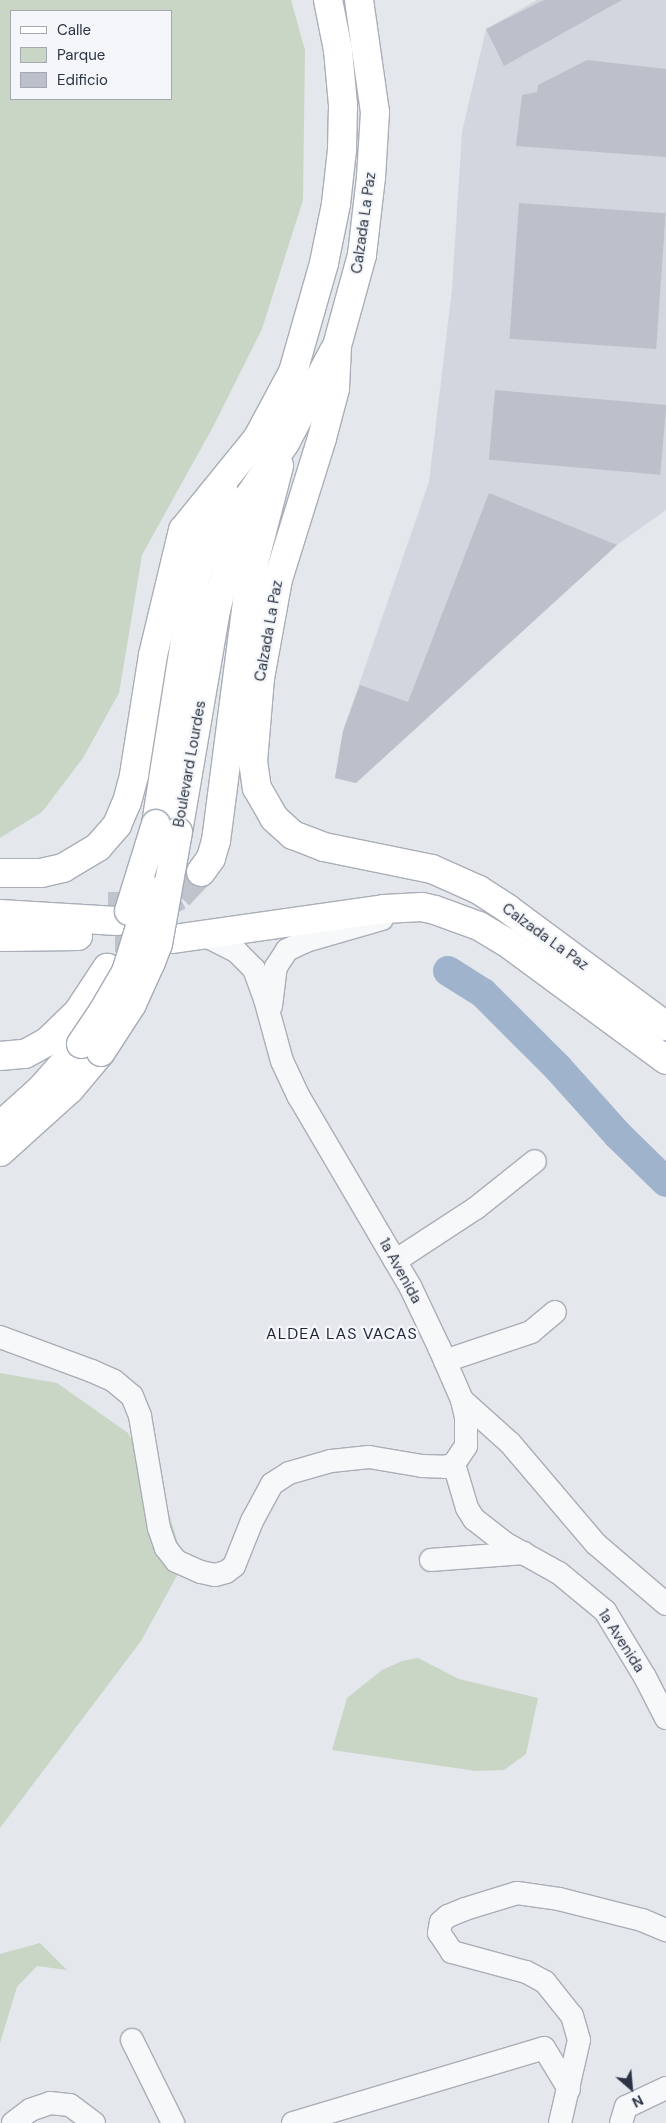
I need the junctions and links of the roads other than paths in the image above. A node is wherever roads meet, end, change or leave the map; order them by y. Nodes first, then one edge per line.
1 (328, 0) edge
2 (358, 0) edge
3 (337, 346) junction
4 (285, 443) junction
5 (242, 458) junction
6 (167, 828) junction
7 (201, 872) tunnel mouth
8 (0, 874) edge
9 (0, 900) edge
10 (422, 907) junction
11 (0, 914) edge
12 (114, 921) junction
13 (479, 926) junction
14 (204, 935) junction
15 (0, 937) edge
16 (270, 1019) junction
17 (666, 1026) edge
18 (91, 1048) junction
19 (0, 1056) edge
20 (666, 1060) edge
21 (0, 1126) edge
22 (0, 1152) edge
23 (535, 1162) dead end
24 (395, 1261) junction
25 (555, 1312) dead end
26 (0, 1337) edge
27 (0, 1352) edge
28 (445, 1361) junction
29 (74, 1365) junction
30 (462, 1400) junction
31 (454, 1464) junction
32 (524, 1553) junction
33 (431, 1560) dead end
34 (666, 1604) edge
35 (666, 1718) edge
36 (666, 1930) edge
37 (132, 2040) dead end
38 (666, 2088) edge
39 (569, 2089) junction
40 (13, 2123) edge
41 (94, 2123) edge
42 (173, 2123) edge
43 (293, 2123) edge
44 (560, 2123) edge
45 (621, 2123) edge

1 - 5 main road, Calzada La Paz
2 - 3 main road, Calzada La Paz
3 - 4 main road, Boulevard Lourdes
3 - 17 main road, Calzada La Paz
4 - 6 main road, Boulevard Lourdes
4 - 7 main road
5 - 6 main road, Boulevard Lourdes
5 - 8 main road
6 - 18 main road, Boulevard Lourdes, bridge
6 - 19 main road, bridge
9 - 12 main road
10 - 13 main road, Calzada La Paz
10 - 14 main road, Calzada La Paz
10 - 16 street, 1a Avenida
11 - 12 main road
12 - 15 main road
13 - 14 main road, Calzada La Paz
13 - 20 main road, Calzada La Paz
14 - 16 street, 1a Avenida
16 - 24 street, 1a Avenida
18 - 21 main road, Boulevard Lourdes
18 - 22 main road, Boulevard Lourdes
23 - 24 street
24 - 28 street, 1a Avenida
25 - 28 street
26 - 29 street
27 - 29 street
28 - 30 street, 1a Avenida
29 - 31 street
30 - 31 street, 1a Avenida
30 - 34 street
31 - 32 street, 1a Avenida
32 - 33 street
32 - 35 street, 1a Avenida
36 - 39 street
37 - 42 street
38 - 45 street
39 - 43 street
39 - 44 street
40 - 41 street

